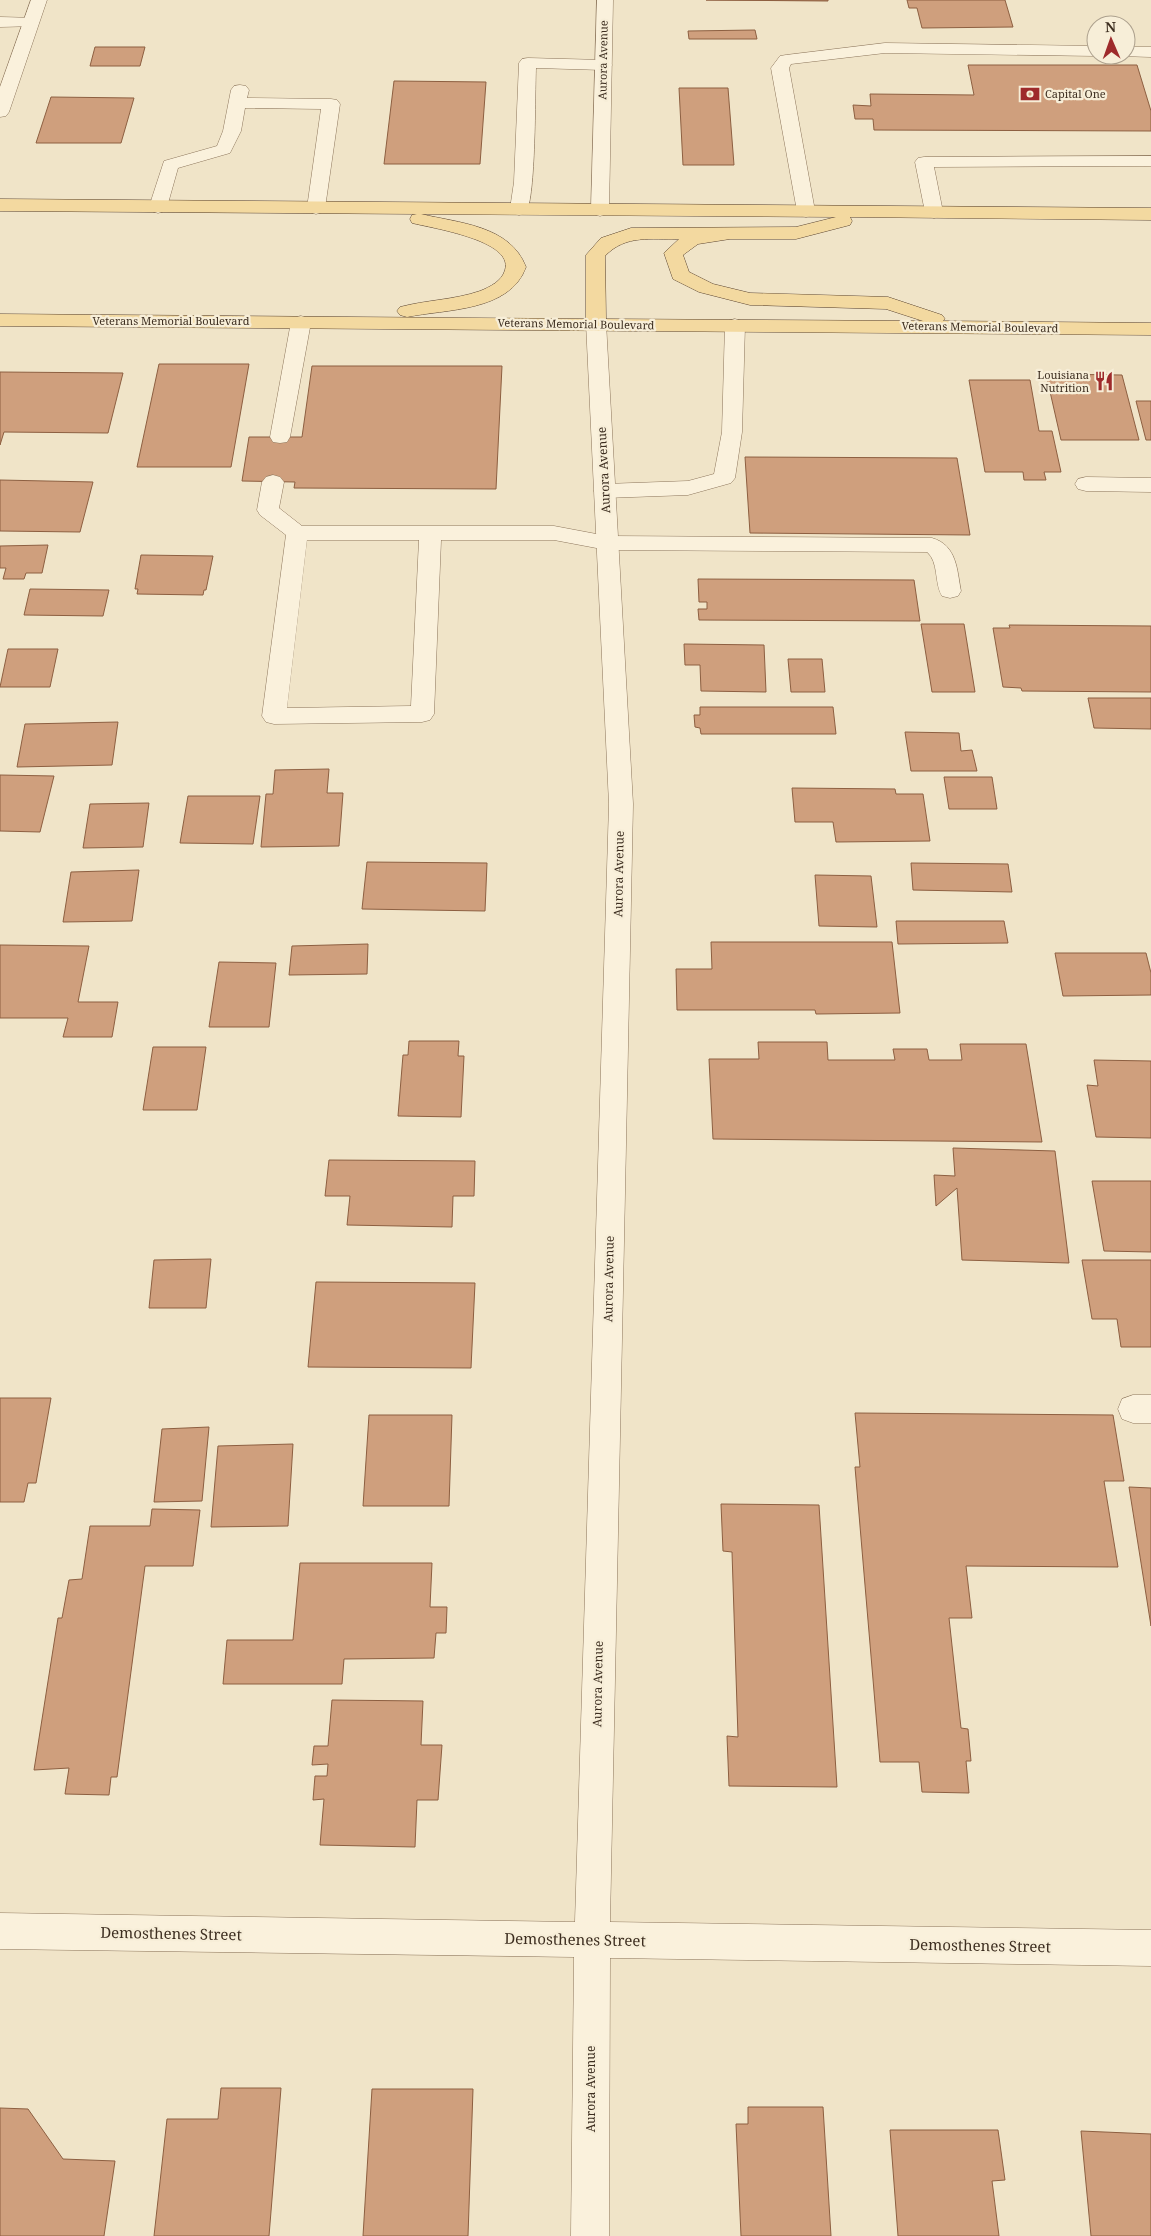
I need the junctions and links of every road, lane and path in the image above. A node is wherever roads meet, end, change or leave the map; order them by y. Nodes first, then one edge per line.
1 (39, 0) edge
2 (605, 0) edge
3 (0, 22) edge
4 (31, 22) junction
5 (1086, 51) edge
6 (1136, 52) edge
7 (1151, 52) edge
8 (603, 64) junction
9 (0, 112) edge
10 (1151, 161) edge
11 (0, 205) edge
12 (158, 207) junction
13 (316, 208) junction
14 (382, 209) junction
15 (519, 210) junction
16 (600, 210) junction
17 (806, 211) junction
18 (881, 212) junction
19 (934, 212) junction
20 (1151, 214) edge
21 (740, 232) junction
22 (0, 320) edge
23 (301, 322) junction
24 (362, 322) junction
25 (596, 323) junction
26 (735, 325) junction
27 (955, 326) junction
28 (1151, 329) edge
29 (280, 437) dead end
30 (273, 482) dead end
31 (1086, 484) dead end
32 (1151, 485) edge
33 (605, 491) junction
34 (297, 533) junction
35 (430, 534) junction
36 (607, 543) junction
37 (950, 591) dead end
38 (0, 1931) edge
39 (592, 1940) junction
40 (1151, 1948) edge
41 (590, 2236) edge

1 - 4 street
2 - 8 street, Aurora Avenue
3 - 4 street
4 - 9 street
5 - 17 street
6 - 7 street
8 - 15 street
8 - 16 street, Aurora Avenue
10 - 19 street
11 - 12 main road
12 - 13 main road
12 - 13 street
13 - 14 main road
14 - 15 main road
14 - 24 main road
15 - 16 main road
16 - 17 main road
17 - 18 main road
18 - 19 main road
18 - 21 main road
19 - 20 main road
21 - 25 main road
21 - 27 main road
22 - 23 main road, Veterans Memorial Boulevard
23 - 24 main road, Veterans Memorial Boulevard
23 - 29 street
24 - 25 main road, Veterans Memorial Boulevard
25 - 26 main road, Veterans Memorial Boulevard
25 - 33 street, Aurora Avenue
26 - 27 main road, Veterans Memorial Boulevard
26 - 33 street
27 - 28 main road, Veterans Memorial Boulevard
30 - 34 street
31 - 32 street
33 - 36 street, Aurora Avenue
34 - 35 street
34 - 35 street
35 - 36 street
36 - 37 street
36 - 39 street, Aurora Avenue
38 - 39 street, Demosthenes Street
39 - 40 street, Demosthenes Street
39 - 41 street, Aurora Avenue

